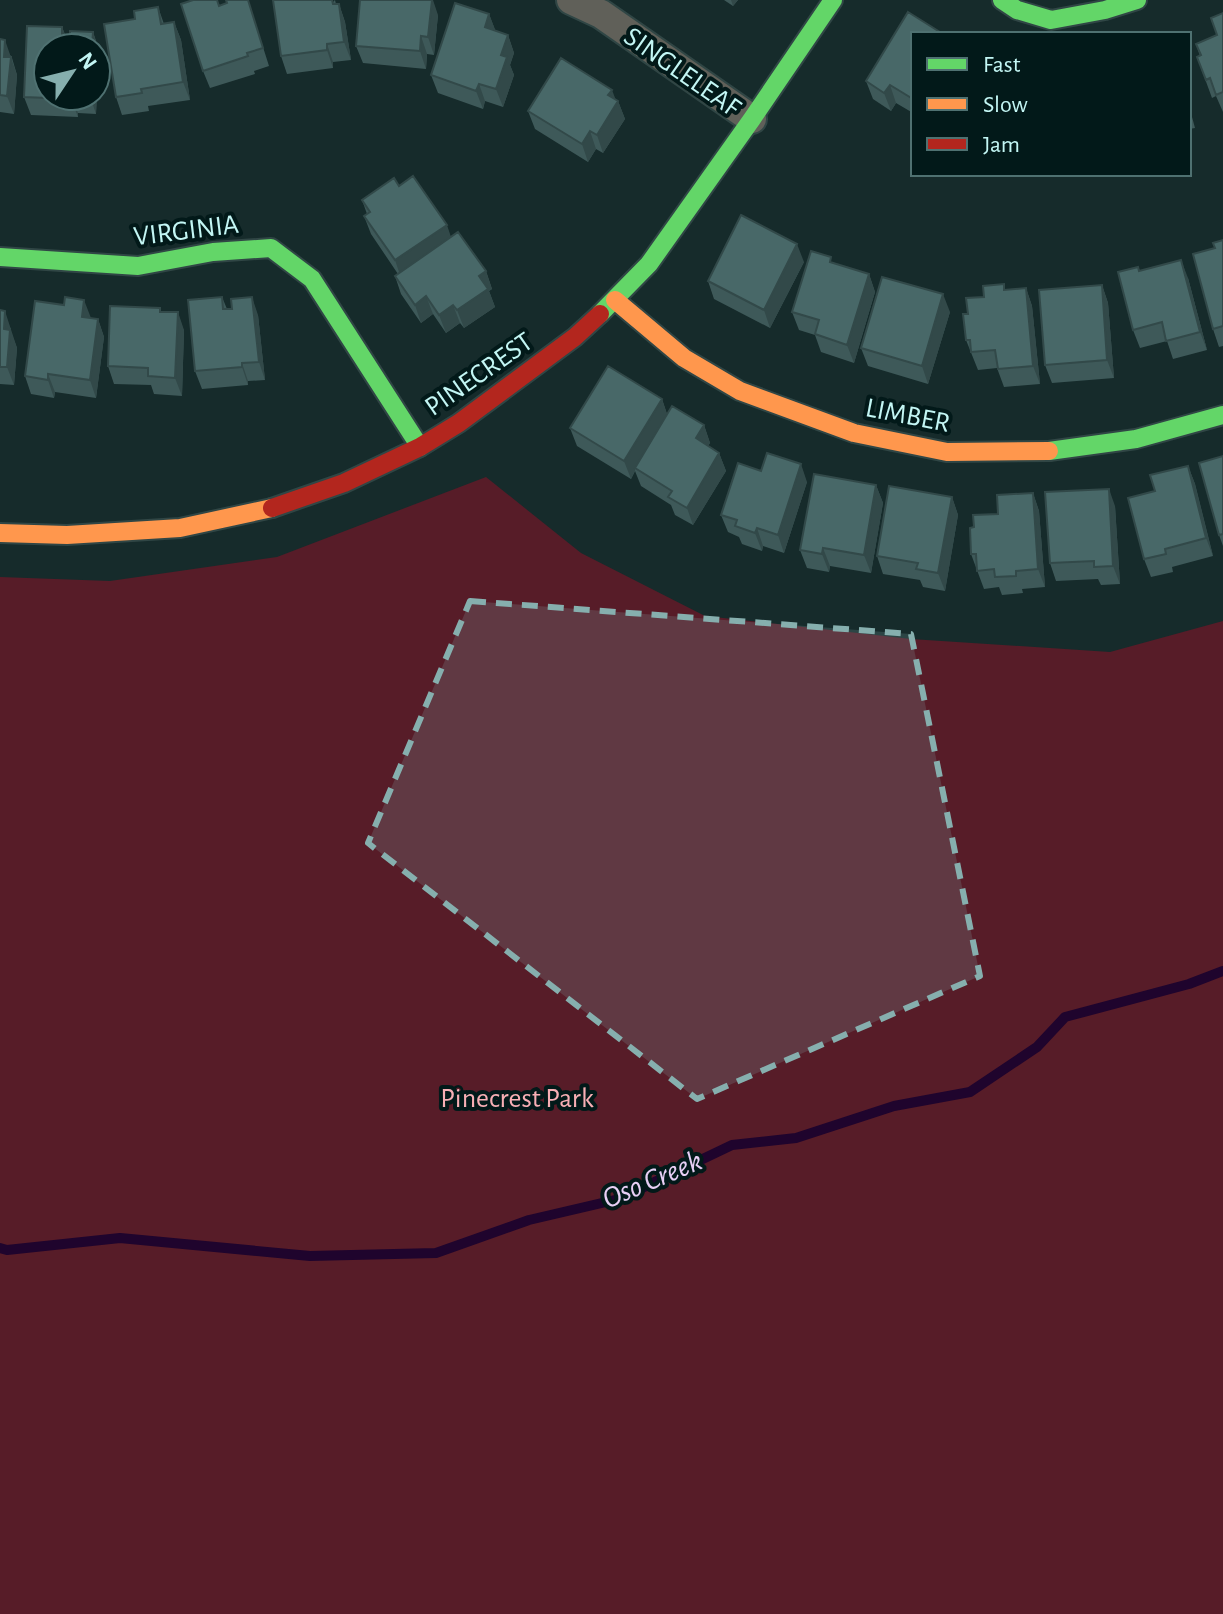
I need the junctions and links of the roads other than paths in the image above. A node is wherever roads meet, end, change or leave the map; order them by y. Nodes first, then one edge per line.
1 (571, 0) edge
2 (833, 0) edge
3 (1002, 0) edge
4 (1137, 0) edge
5 (752, 119) junction
6 (0, 257) edge
7 (615, 300) junction
8 (1223, 415) edge
9 (420, 447) junction
10 (0, 533) edge

1 - 5 street, SINGLELEAF
2 - 5 street, PINECREST
3 - 4 street
5 - 7 street, PINECREST
6 - 9 street, VIRGINIA
7 - 8 street, LIMBER
7 - 9 street, PINECREST
9 - 10 street, PINECREST

